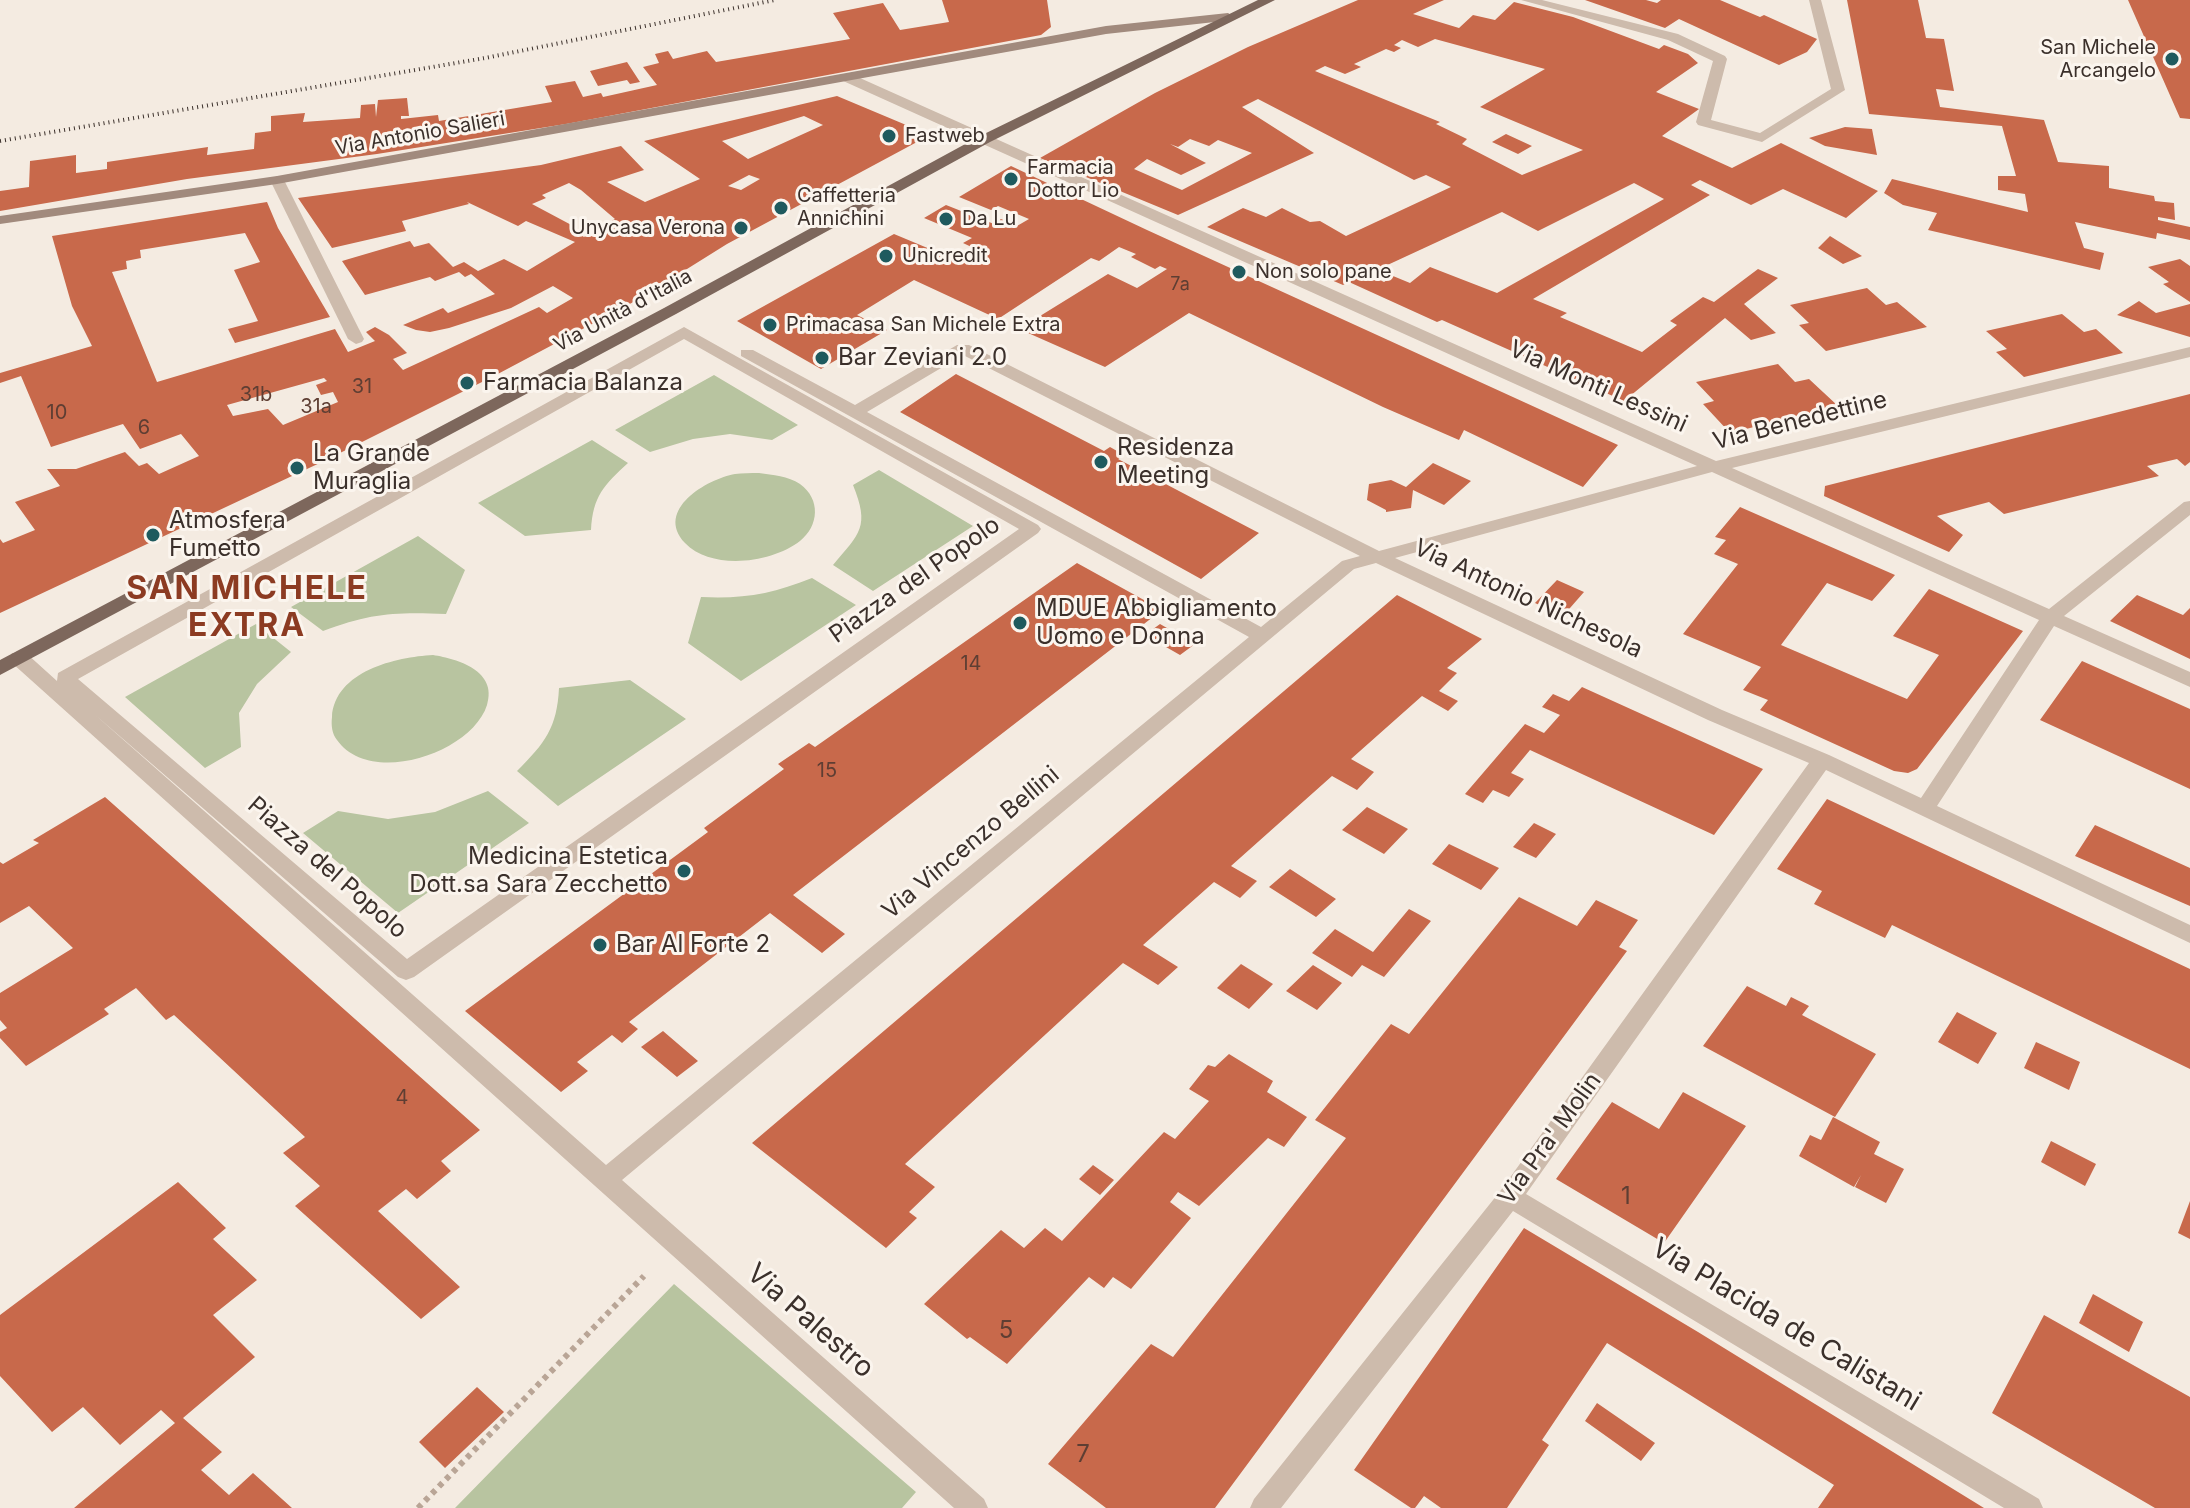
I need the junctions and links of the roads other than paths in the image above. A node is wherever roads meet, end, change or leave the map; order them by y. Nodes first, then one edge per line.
1 (1269, 0) edge
2 (1527, 0) edge
3 (1815, 0) edge
4 (1228, 17) junction
5 (846, 77) junction
6 (985, 139) junction
7 (277, 180) junction
8 (0, 220) edge
9 (670, 311) junction
10 (356, 339) dead end
11 (2190, 352) edge
12 (857, 411) junction
13 (1716, 466) junction
14 (2190, 506) edge
15 (1377, 557) junction
16 (2049, 619) junction
17 (1262, 636) junction
18 (10, 663) edge
19 (65, 678) joint
20 (2190, 680) edge
21 (1822, 760) junction
22 (1925, 808) junction
23 (2190, 935) edge
24 (604, 1181) junction
25 (1510, 1197) junction
26 (974, 1508) edge
27 (1264, 1508) edge
28 (2029, 1508) edge

1 - 4 main road, Via Unità d'Italia
2 - 3 street
4 - 5 street, Via Antonio Salieri
4 - 6 main road, Via Unità d'Italia
5 - 6 street, Via Monti Lessini
5 - 7 street, Via Antonio Salieri
6 - 9 main road, Via Unità d'Italia
6 - 13 street, Via Monti Lessini
7 - 8 street, Via Antonio Salieri
7 - 10 street
9 - 12 street, Piazza del Popolo
9 - 18 main road, Via Unità d'Italia
11 - 13 street, Via Benedettine
12 - 15 street, Via Antonio Nichesola
12 - 17 street, Piazza del Popolo
13 - 15 street, Via Benedettine
13 - 16 street, Via Monti Lessini
14 - 16 street
15 - 17 street, Via Vincenzo Bellini
15 - 21 street, Via Antonio Nichesola
16 - 20 street, Via Monti Lessini
16 - 22 street
17 - 24 street, Via Vincenzo Bellini
18 - 24 street, Piazza del Popolo
19 - 19 street, Piazza del Popolo
21 - 22 street, Via Antonio Nichesola
21 - 25 street, Via Pra' Molin
22 - 23 street, Via Antonio Nichesola
24 - 26 street, Via Palestro
25 - 27 street, Via Pra' Molin
25 - 28 street, Via Placida de Calistani

